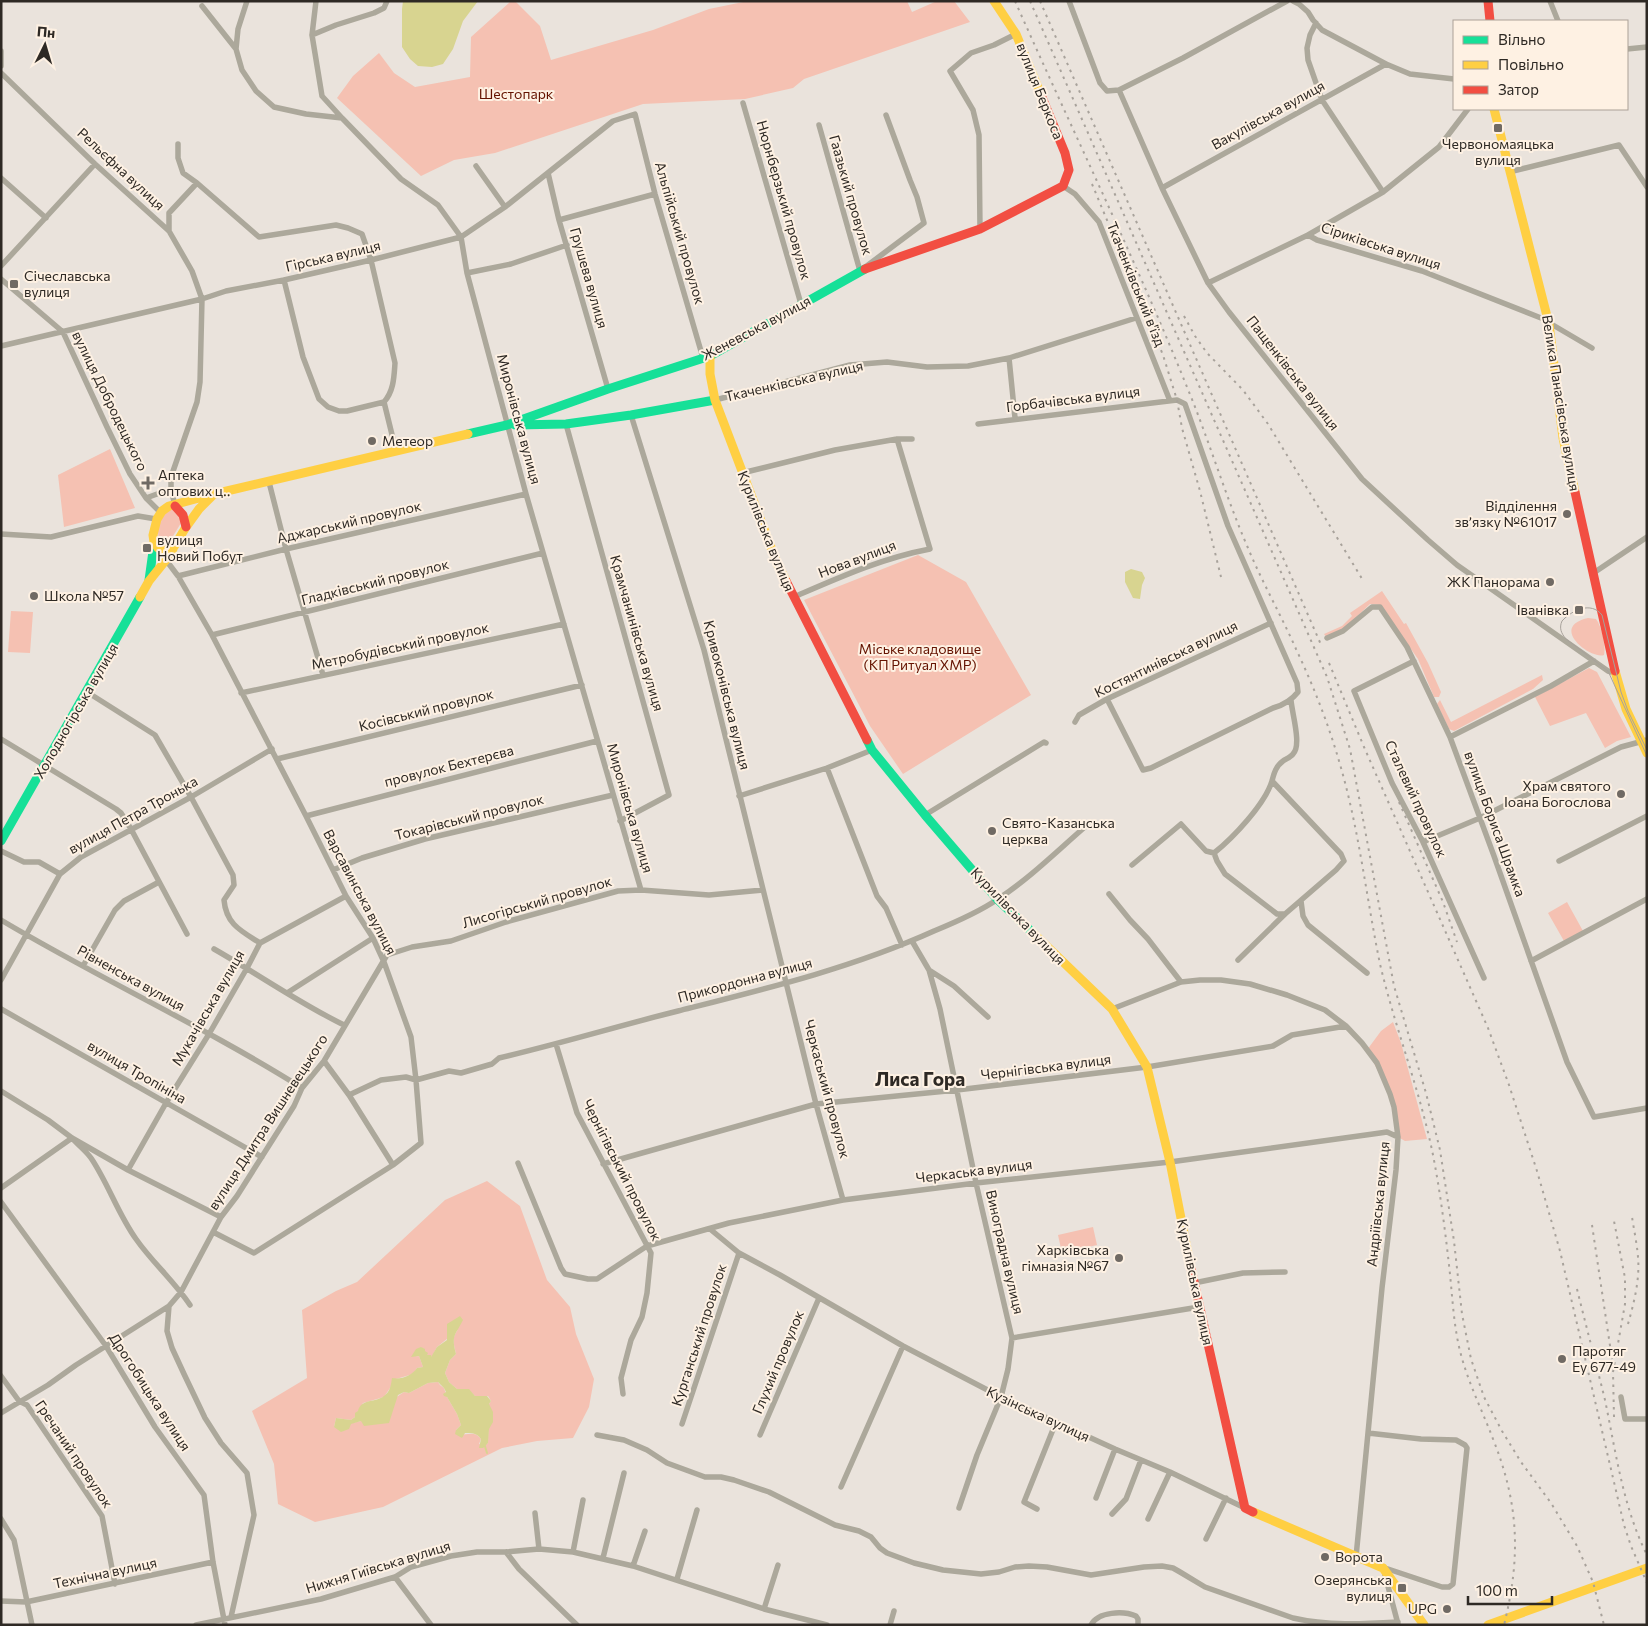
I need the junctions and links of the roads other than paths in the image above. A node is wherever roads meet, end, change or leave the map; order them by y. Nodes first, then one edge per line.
1 (247, 1) edge
2 (316, 1) edge
3 (387, 1) edge
4 (994, 1) edge
5 (1069, 1) edge
6 (1286, 1) edge
7 (1293, 1) edge
8 (1488, 1) edge
9 (1550, 1) edge
10 (202, 6) dead end
11 (1490, 20) edge
12 (1558, 20) edge
13 (1316, 24) junction
14 (1016, 34) junction
15 (312, 35) junction
16 (1647, 47) edge
17 (236, 49) junction
18 (1628, 49) edge
19 (1, 51) edge
20 (1386, 64) junction
21 (1, 66) edge
22 (1, 73) edge
23 (1453, 79) edge
24 (1119, 90) junction
25 (1322, 100) junction
26 (743, 103) dead end
27 (1467, 110) edge
28 (1494, 110) edge
29 (634, 114) joint
30 (886, 114) dead end
31 (342, 118) junction
32 (819, 125) dead end
33 (178, 144) dead end
34 (95, 164) junction
35 (476, 166) dead end
36 (1509, 172) junction
37 (548, 173) junction
38 (1, 178) edge
39 (197, 183) junction
40 (1063, 186) junction
41 (1647, 187) edge
42 (1162, 188) junction
43 (1383, 192) junction
44 (655, 194) junction
45 (505, 206) junction
46 (46, 218) junction
47 (559, 220) junction
48 (980, 229) junction
49 (169, 231) junction
50 (1308, 235) junction
51 (461, 237) junction
52 (567, 245) junction
53 (371, 260) junction
54 (1, 266) edge
55 (860, 271) junction
56 (467, 273) junction
57 (1, 279) edge
58 (284, 280) junction
59 (1208, 282) junction
60 (202, 299) junction
61 (801, 304) junction
62 (1136, 318) junction
63 (1550, 324) junction
64 (63, 332) junction
65 (1, 346) edge
66 (1592, 348) dead end
67 (706, 357) junction
68 (1009, 358) junction
69 (608, 389) junction
70 (715, 400) junction
71 (1170, 401) junction
72 (384, 402) junction
73 (631, 415) junction
74 (1015, 418) junction
75 (566, 424) junction
76 (978, 424) dead end
77 (508, 426) junction
78 (897, 438) junction
79 (912, 439) dead end
80 (396, 451) junction
81 (742, 473) junction
82 (269, 482) junction
83 (171, 489) junction
84 (214, 494) junction
85 (526, 494) junction
86 (146, 498) junction
87 (175, 506) junction
88 (158, 516) junction
89 (186, 527) junction
90 (1, 534) edge
91 (1647, 537) edge
92 (154, 544) junction
93 (173, 549) junction
94 (286, 549) junction
95 (543, 553) junction
96 (166, 560) junction
97 (1592, 574) junction
98 (178, 576) junction
99 (148, 580) junction
100 (794, 597) junction
101 (306, 612) junction
102 (1271, 623) junction
103 (564, 624) junction
104 (212, 635) junction
105 (1327, 638) dead end
106 (1414, 661) junction
107 (1594, 661) junction
108 (1615, 673) junction
109 (324, 675) junction
110 (582, 685) junction
111 (86, 692) junction
112 (241, 693) junction
113 (1107, 700) junction
114 (1291, 700) junction
115 (1075, 722) dead end
116 (1450, 737) junction
117 (1, 739) edge
118 (597, 740) junction
119 (1644, 741) edge
120 (1046, 743) dead end
121 (272, 750) junction
122 (872, 750) junction
123 (1647, 753) edge
124 (277, 759) junction
125 (46, 765) junction
126 (827, 768) junction
127 (1272, 781) junction
128 (613, 795) junction
129 (739, 796) junction
130 (192, 797) junction
131 (925, 815) junction
132 (306, 816) junction
133 (1647, 816) edge
134 (1480, 818) junction
135 (620, 821) junction
136 (1086, 826) dead end
137 (131, 829) junction
138 (1, 841) edge
139 (1423, 842) junction
140 (1, 851) edge
141 (1214, 852) junction
142 (1560, 861) dead end
143 (1132, 865) dead end
144 (333, 870) junction
145 (60, 874) junction
146 (159, 882) junction
147 (641, 890) junction
148 (763, 890) junction
149 (1108, 894) dead end
150 (346, 896) junction
151 (1647, 899) edge
152 (998, 900) junction
153 (1301, 900) junction
154 (1285, 914) junction
155 (1, 920) edge
156 (26, 934) junction
157 (187, 934) dead end
158 (374, 938) junction
159 (912, 941) junction
160 (260, 943) junction
161 (902, 945) junction
162 (214, 949) dead end
163 (1238, 960) dead end
164 (1531, 961) junction
165 (384, 962) junction
166 (82, 966) junction
167 (247, 968) junction
168 (929, 970) junction
169 (1367, 973) dead end
170 (1484, 978) dead end
171 (1, 980) edge
172 (1180, 982) junction
173 (787, 983) junction
174 (287, 993) junction
175 (1, 1009) edge
176 (1112, 1009) junction
177 (988, 1017) dead end
178 (344, 1025) junction
179 (1346, 1026) junction
180 (209, 1034) junction
181 (556, 1044) junction
182 (324, 1061) junction
183 (1147, 1067) junction
184 (416, 1080) junction
185 (302, 1088) junction
186 (957, 1090) junction
187 (1, 1091) edge
188 (349, 1095) junction
189 (166, 1103) junction
190 (816, 1104) junction
191 (1647, 1108) edge
192 (1398, 1137) junction
193 (72, 1138) junction
194 (262, 1157) junction
195 (1170, 1162) junction
196 (518, 1163) dead end
197 (603, 1164) junction
198 (393, 1165) junction
199 (128, 1170) junction
200 (976, 1182) junction
201 (1, 1188) edge
202 (843, 1200) junction
203 (1, 1202) edge
204 (221, 1217) junction
205 (710, 1229) junction
206 (213, 1232) junction
207 (647, 1246) junction
208 (740, 1254) junction
209 (1285, 1272) dead end
210 (1194, 1283) junction
211 (181, 1292) junction
212 (819, 1298) junction
213 (190, 1305) dead end
214 (169, 1306) junction
215 (1199, 1307) junction
216 (1012, 1338) junction
217 (106, 1346) junction
218 (903, 1346) junction
219 (1, 1376) edge
220 (623, 1394) dead end
221 (1001, 1397) junction
222 (1621, 1397) dead end
223 (19, 1401) junction
224 (1, 1413) edge
225 (1647, 1419) edge
226 (1056, 1422) junction
227 (682, 1424) dead end
228 (1368, 1433) junction
229 (597, 1435) dead end
230 (760, 1435) dead end
231 (1115, 1449) junction
232 (1140, 1460) junction
233 (1170, 1472) junction
234 (624, 1474) dead end
235 (841, 1487) dead end
236 (1096, 1498) dead end
237 (1226, 1498) junction
238 (583, 1500) dead end
239 (959, 1508) dead end
240 (1245, 1508) junction
241 (1037, 1509) dead end
242 (697, 1510) dead end
243 (535, 1514) dead end
244 (1112, 1514) dead end
245 (1148, 1518) dead end
246 (1, 1519) edge
247 (646, 1530) dead end
248 (1206, 1539) dead end
249 (539, 1549) junction
250 (506, 1552) junction
251 (573, 1552) junction
252 (1356, 1557) junction
253 (603, 1558) junction
254 (212, 1562) junction
255 (778, 1565) dead end
256 (633, 1566) junction
257 (1383, 1568) junction
258 (1647, 1568) edge
259 (395, 1577) junction
260 (677, 1579) junction
261 (115, 1584) junction
262 (1, 1601) edge
263 (26, 1602) junction
264 (764, 1609) junction
265 (894, 1611) dead end
266 (231, 1618) junction
267 (224, 1622) edge
268 (1307, 1623) edge
269 (1398, 1623) edge
270 (32, 1625) edge
271 (196, 1625) edge
272 (430, 1625) edge
273 (577, 1625) edge
274 (827, 1625) edge
275 (890, 1625) edge
276 (1091, 1625) edge
277 (1138, 1625) edge
278 (1424, 1625) edge
279 (1488, 1625) edge

1 - 17 street
2 - 15 street, Миронівська вулиця
3 - 15 street
4 - 14 main road, вулиця Беркоса
5 - 24 street
6 - 24 street
7 - 13 street
8 - 11 main road
9 - 12 street
10 - 17 street
13 - 20 street
13 - 25 street
14 - 40 main road, вулиця Беркоса
14 - 48 street
15 - 31 street, Миронівська вулиця
16 - 18 street
17 - 31 street
19 - 21 street
20 - 23 street
20 - 25 street, Вакулівська вулиця
22 - 34 street, Рельєфна вулиця
24 - 42 street, Пащенківська вулиця
25 - 42 street, Вакулівська вулиця
25 - 43 street
26 - 61 street, Нюрнберзький провулок
27 - 43 street
28 - 36 main road, Велика Панасівська вулиця
29 - 37 street, Гірська вулиця
29 - 44 street, Альпійський провулок
30 - 55 street
31 - 51 street, Миронівська вулиця
32 - 55 street, Гаазький провулок
33 - 39 street
34 - 46 street
34 - 49 street, Рельєфна вулиця
35 - 45 street
36 - 41 street
36 - 63 main road, Велика Панасівська вулиця
37 - 45 street, Гірська вулиця
37 - 47 street, Грушева вулиця
38 - 46 street
39 - 49 street
39 - 53 street
40 - 48 main road, Женевська вулиця
40 - 62 street, Ткаченківський в'їзд
42 - 59 street, Пащенківська вулиця
43 - 50 street
44 - 47 street
44 - 67 street, Альпійський провулок
45 - 51 street, Гірська вулиця
46 - 54 street
47 - 52 street, Грушева вулиця
48 - 55 main road, Женевська вулиця
49 - 60 street, Рельєфна вулиця
50 - 59 street, Сіриківська вулиця
50 - 63 street, Сіриківська вулиця
51 - 53 street, Гірська вулиця
51 - 56 street, Миронівська вулиця
52 - 56 street
52 - 69 street, Грушева вулиця
53 - 58 street, Гірська вулиця
53 - 72 street
55 - 61 main road, Женевська вулиця
56 - 77 street, Миронівська вулиця
57 - 64 street, вулиця Добродецького
58 - 60 street, Гірська вулиця
58 - 72 street
59 - 107 street, Пащенківська вулиця
60 - 64 street, Гірська вулиця
60 - 83 street
61 - 67 main road, Женевська вулиця
62 - 68 street, Ткаченківська вулиця
62 - 71 street, Ткаченківський в'їзд
63 - 66 street, Сіриківська вулиця
63 - 97 main road, Велика Панасівська вулиця
64 - 65 street, Гірська вулиця
64 - 86 street, вулиця Добродецького
67 - 69 main road, Женевська вулиця
67 - 70 main road, Курилівська вулиця
68 - 70 street, Ткаченківська вулиця
68 - 74 street
69 - 77 main road, Женевська вулиця
70 - 73 main road, Ткаченківська вулиця
70 - 81 main road, Курилівська вулиця
71 - 74 street, Горбачівська вулиця
71 - 102 street
72 - 80 street
73 - 75 main road, Ткаченківська вулиця
73 - 129 street, Кривоконівська вулиця
74 - 76 street, Горбачівська вулиця
75 - 77 main road, Ткаченківська вулиця
75 - 135 street, Крамчанинівська вулиця
77 - 80 main road, Женевська вулиця
77 - 85 street, Миронівська вулиця
78 - 79 street
78 - 81 street
78 - 100 street, Нова вулиця
80 - 82 main road, Женевська вулиця
81 - 100 main road, Курилівська вулиця
82 - 84 main road, Женевська вулиця
82 - 94 street
83 - 86 street
83 - 87 street
84 - 87 main road, Женевська вулиця
84 - 89 main road
85 - 94 street, Аджарський провулок
85 - 95 street, Миронівська вулиця
86 - 88 street, вулиця Добродецького
87 - 88 main road
87 - 89 main road
88 - 90 street
88 - 92 main road
89 - 93 main road
91 - 97 street
92 - 93 main road
92 - 99 main road, Холодногірська вулиця
93 - 96 main road, Холодногірська вулиця
94 - 98 street, Аджарський провулок
94 - 101 street
95 - 101 street, Гладківський провулок
95 - 103 street, Миронівська вулиця
96 - 98 street, Варсавинська вулиця
96 - 99 main road, Холодногірська вулиця
97 - 108 main road, Велика Панасівська вулиця
98 - 104 street, Варсавинська вулиця
99 - 111 main road, Холодногірська вулиця
100 - 122 main road, Курилівська вулиця
101 - 104 street, Гладківський провулок
101 - 109 street
102 - 113 street, Костянтинівська вулиця
102 - 114 street
103 - 109 street, Метробудівський провулок
103 - 110 street, Миронівська вулиця
104 - 112 street, Варсавинська вулиця
105 - 106 street, вулиця Бориса Шрамка
106 - 116 street, вулиця Бориса Шрамка
106 - 139 street, Сталевий провулок
107 - 108 street, Пащенківська вулиця
107 - 116 street
108 - 119 main road, Велика Панасівська вулиця
109 - 112 street, Метробудівський провулок
110 - 118 street, Миронівська вулиця
110 - 124 street, Косівський провулок
111 - 125 main road, Холодногірська вулиця
111 - 130 street
112 - 121 street, Варсавинська вулиця
113 - 114 street
113 - 115 street, Костянтинівська вулиця
114 - 127 street
116 - 134 street, вулиця Бориса Шрамка
117 - 125 street
118 - 128 street, Миронівська вулиця
118 - 132 street, провулок Бехтерєва
119 - 123 main road, Велика Панасівська вулиця
119 - 134 street
120 - 131 street
121 - 124 street, Варсавинська вулиця
121 - 130 street, вулиця Петра Тронька
122 - 126 street
122 - 131 main road, Курилівська вулиця
124 - 132 street, Варсавинська вулиця
125 - 137 street
125 - 138 main road, Холодногірська вулиця
126 - 129 street
126 - 161 street
127 - 141 street
127 - 153 street
128 - 135 street, Миронівська вулиця
128 - 144 street, Токарівський провулок
129 - 148 street, Кривоконівська вулиця
130 - 137 street, вулиця Петра Тронька
130 - 160 street
131 - 152 main road, Курилівська вулиця
132 - 144 street, Варсавинська вулиця
133 - 142 street
134 - 139 street
134 - 164 street, вулиця Бориса Шрамка
135 - 147 street, Миронівська вулиця
136 - 152 street, Прикордонна вулиця
137 - 145 street, вулиця Петра Тронька
137 - 146 street
139 - 170 street, Сталевий провулок
140 - 145 street
141 - 143 street
141 - 154 street
144 - 150 street, Варсавинська вулиця
145 - 156 street, вулиця Петра Тронька
146 - 157 street
146 - 166 street
147 - 148 street, Лисогірський провулок
147 - 165 street, Лисогірський провулок
148 - 173 street, Кривоконівська вулиця
149 - 172 street
150 - 158 street, Варсавинська вулиця
150 - 160 street, Мукачівська вулиця
151 - 164 street
152 - 159 street, Прикордонна вулиця
152 - 176 main road, Курилівська вулиця
153 - 154 street
153 - 169 street
154 - 163 street
155 - 156 street, Рівненська вулиця
156 - 166 street, Рівненська вулиця
156 - 171 street, вулиця Петра Тронька
158 - 165 street, Варсавинська вулиця
158 - 174 street
159 - 161 street, Прикордонна вулиця
159 - 168 street, Виноградна вулиця
160 - 167 street, Мукачівська вулиця
161 - 173 street, Прикордонна вулиця
162 - 167 street
164 - 191 street, вулиця Бориса Шрамка
165 - 178 street, вулиця Дмитра Вишневецького
165 - 184 street, Варсавинська вулиця
166 - 180 street, Рівненська вулиця
167 - 174 street
167 - 180 street, Мукачівська вулиця
168 - 177 street
168 - 186 street, Виноградна вулиця
172 - 176 street, Андріївська вулиця
172 - 179 street, Андріївська вулиця
173 - 181 street, Прикордонна вулиця
173 - 190 street, Черкаський провулок
174 - 178 street
175 - 189 street, вулиця Тропініна
176 - 183 main road, Курилівська вулиця
178 - 182 street, вулиця Дмитра Вишневецького
179 - 183 street, Чернігівська вулиця
179 - 192 street, Андріївська вулиця
180 - 185 street, Рівненська вулиця
180 - 189 street, Мукачівська вулиця
181 - 184 street, Прикордонна вулиця
181 - 197 street, Чернігівський провулок
182 - 185 street, вулиця Дмитра Вишневецького
182 - 188 street
183 - 186 street, Чернігівська вулиця
183 - 195 main road, Курилівська вулиця
184 - 188 street, Прикордонна вулиця
184 - 198 street, Варсавинська вулиця
185 - 194 street, вулиця Дмитра Вишневецького
186 - 190 street, Чернігівська вулиця
186 - 200 street, Виноградна вулиця
187 - 193 street
188 - 198 street
189 - 194 street, вулиця Тропініна
189 - 199 street, Мукачівська вулиця
190 - 197 street, Чернігівська вулиця
190 - 202 street, Черкаський провулок
192 - 195 street, Черкаська вулиця
192 - 228 street, Андріївська вулиця
193 - 199 street
193 - 201 street
193 - 211 street
194 - 204 street, вулиця Дмитра Вишневецького
195 - 200 street, Черкаська вулиця
195 - 210 main road, Курилівська вулиця
196 - 207 street, Черкаська вулиця
197 - 207 street, Чернігівський провулок
198 - 206 street, Варсавинська вулиця
199 - 204 street
200 - 202 street, Черкаська вулиця
200 - 216 street, Виноградна вулиця
202 - 205 street, Черкаська вулиця
203 - 217 street, Дрогобицька вулиця
204 - 206 street, вулиця Дмитра Вишневецького
205 - 207 street, Черкаська вулиця
205 - 208 street, Кузінська вулиця
206 - 211 street, вулиця Дмитра Вишневецького
207 - 220 street, Чернігівський провулок
208 - 212 street, Кузінська вулиця
208 - 227 street, Курганський провулок
209 - 210 street
210 - 215 main road, Курилівська вулиця
211 - 213 street
211 - 214 street, вулиця Дмитра Вишневецького
212 - 218 street, Кузінська вулиця
212 - 230 street, Глухий провулок
214 - 217 street, вулиця Дмитра Вишневецького
214 - 266 street
215 - 216 street
215 - 240 main road, Курилівська вулиця
216 - 221 street, Виноградна вулиця
217 - 223 street, вулиця Дмитра Вишневецького
217 - 254 street, Дрогобицька вулиця
218 - 221 street, Кузінська вулиця
218 - 235 street
219 - 223 street, Гречаний провулок
221 - 226 street, Кузінська вулиця
221 - 239 street, Виноградна вулиця
222 - 225 street
223 - 224 street, вулиця Дмитра Вишневецького
223 - 261 street, Гречаний провулок
226 - 231 street, Кузінська вулиця
226 - 241 street
228 - 252 street, Андріївська вулиця
228 - 257 street, Кузінська вулиця
229 - 268 street
231 - 232 street, Кузінська вулиця
231 - 236 street
232 - 233 street, Кузінська вулиця
232 - 244 street
233 - 237 street, Кузінська вулиця
233 - 245 street
234 - 253 street
237 - 240 street, Кузінська вулиця
237 - 248 street
238 - 251 street
240 - 252 main road, Кузінська вулиця
242 - 260 street
243 - 249 street
246 - 263 street
247 - 256 street
249 - 250 street, Нижня Гиївська вулиця
249 - 251 street, Нижня Гиївська вулиця
250 - 259 street, Нижня Гиївська вулиця
250 - 273 street
251 - 253 street, Нижня Гиївська вулиця
252 - 257 main road, Кузінська вулиця
253 - 256 street, Нижня Гиївська вулиця
254 - 261 street, Технічна вулиця
254 - 267 street, Дрогобицька вулиця
255 - 264 street
256 - 260 street, Нижня Гиївська вулиця
257 - 269 street
257 - 278 main road
258 - 279 main road
259 - 266 street, Нижня Гиївська вулиця
259 - 272 street
260 - 264 street, Нижня Гиївська вулиця
261 - 263 street, Технічна вулиця
262 - 263 street, Технічна вулиця
263 - 270 street
264 - 274 street, Нижня Гиївська вулиця
265 - 275 street
266 - 267 street, Нижня Гиївська вулиця
267 - 271 street, Нижня Гиївська вулиця
268 - 269 street
276 - 277 street

